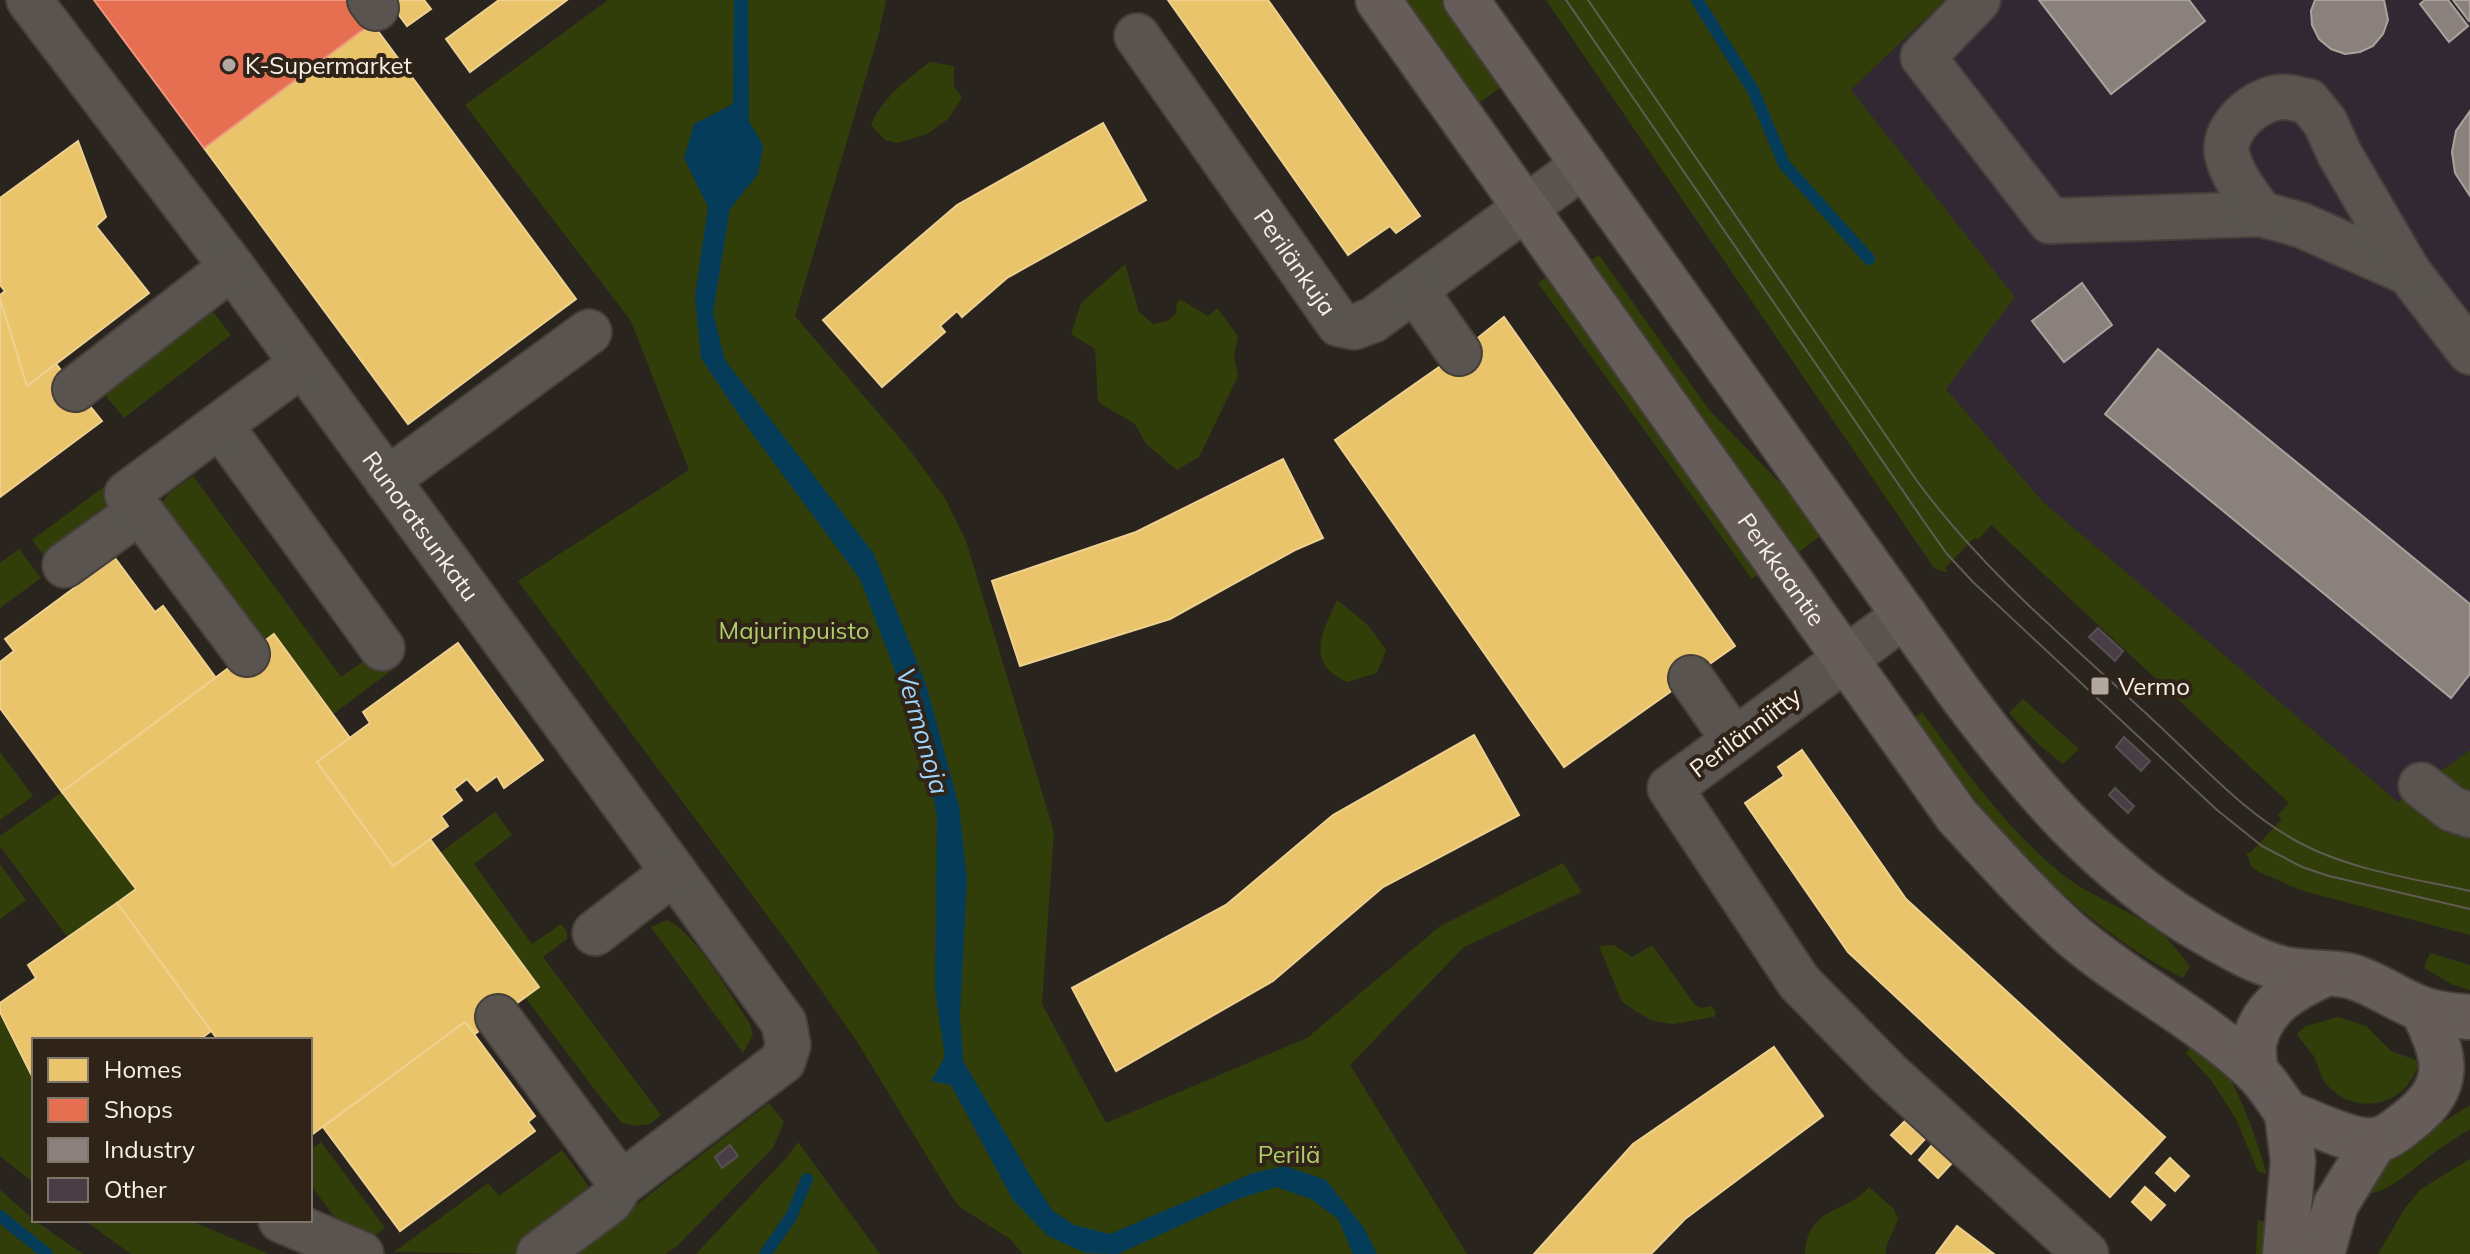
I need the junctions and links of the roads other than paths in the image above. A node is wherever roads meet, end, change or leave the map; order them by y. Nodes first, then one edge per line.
1 (29, 0) edge
2 (1378, 0) edge
3 (1466, 0) edge
4 (1978, 0) edge
5 (1137, 36) dead end
6 (1584, 165) junction
7 (1527, 208) junction
8 (2261, 214) junction
9 (232, 267) junction
10 (2409, 273) junction
11 (1415, 290) junction
12 (589, 332) dead end
13 (2470, 352) edge
14 (1459, 353) dead end
15 (302, 364) junction
16 (75, 389) dead end
17 (220, 425) junction
18 (387, 480) junction
19 (140, 511) junction
20 (65, 565) dead end
21 (1905, 615) junction
22 (382, 648) dead end
23 (247, 654) dead end
24 (1846, 657) junction
25 (1691, 678) dead end
26 (1734, 740) junction
27 (2421, 785) dead end
28 (2470, 815) edge
29 (674, 872) junction
30 (595, 933) dead end
31 (2323, 975) junction
32 (2422, 1009) junction
33 (498, 1017) dead end
34 (2470, 1017) edge
35 (2255, 1071) junction
36 (2453, 1086) edge
37 (2287, 1113) junction
38 (2375, 1141) junction
39 (621, 1184) junction
40 (312, 1206) edge
41 (286, 1222) edge
42 (351, 1250) edge
43 (539, 1254) edge
44 (2086, 1254) edge
45 (2285, 1254) edge
46 (2322, 1254) edge

1 - 9 street, Runoratsunkatu
2 - 7 main road, Perkkaantie
3 - 6 main road
4 - 8 street
5 - 11 street, Perilänkuja
6 - 7 street, Perilänkuja
6 - 21 main road
7 - 11 street, Perilänkuja
7 - 24 main road, Perkkaantie
8 - 10 street
8 - 10 street
9 - 15 street, Runoratsunkatu
9 - 16 street
10 - 13 street
11 - 14 street
12 - 18 street
15 - 17 street
15 - 18 street, Runoratsunkatu
17 - 19 street
17 - 22 street
18 - 29 street, Runoratsunkatu
19 - 20 street
19 - 23 street
21 - 24 street, Perilänniitty
21 - 31 main road
24 - 26 street, Perilänniitty
24 - 35 main road, Perkkaantie
25 - 26 street
26 - 44 street, Perilänniitty
27 - 28 street
29 - 30 street
29 - 39 street, Runoratsunkatu
31 - 32 main road
31 - 35 main road
32 - 34 main road
32 - 36 main road
33 - 39 street
35 - 37 main road
36 - 38 main road
37 - 38 main road
37 - 45 main road
38 - 46 main road
39 - 43 street
40 - 42 street
41 - 42 street

